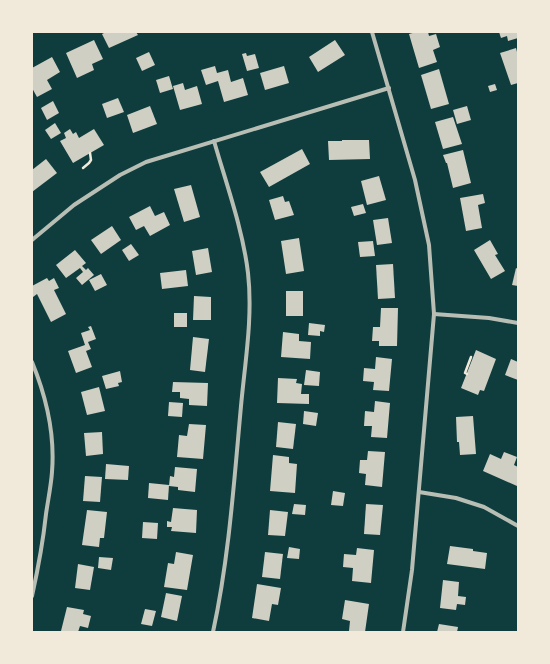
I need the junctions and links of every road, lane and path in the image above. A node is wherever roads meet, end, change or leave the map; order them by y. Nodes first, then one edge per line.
1 (372, 32) edge
2 (389, 88) junction
3 (214, 141) junction
4 (90, 153) dead end
5 (83, 168) dead end
6 (32, 240) edge
7 (434, 314) junction
8 (518, 323) edge
9 (471, 357) dead end
10 (32, 362) edge
11 (467, 374) dead end
12 (419, 492) junction
13 (518, 526) edge
14 (32, 596) edge
15 (213, 632) edge
16 (403, 632) edge

1 - 2 street
2 - 3 street
2 - 7 street
3 - 6 street
3 - 15 street
4 - 5 path
7 - 8 street
7 - 12 street
9 - 11 path
10 - 14 street
12 - 13 street
12 - 16 street

